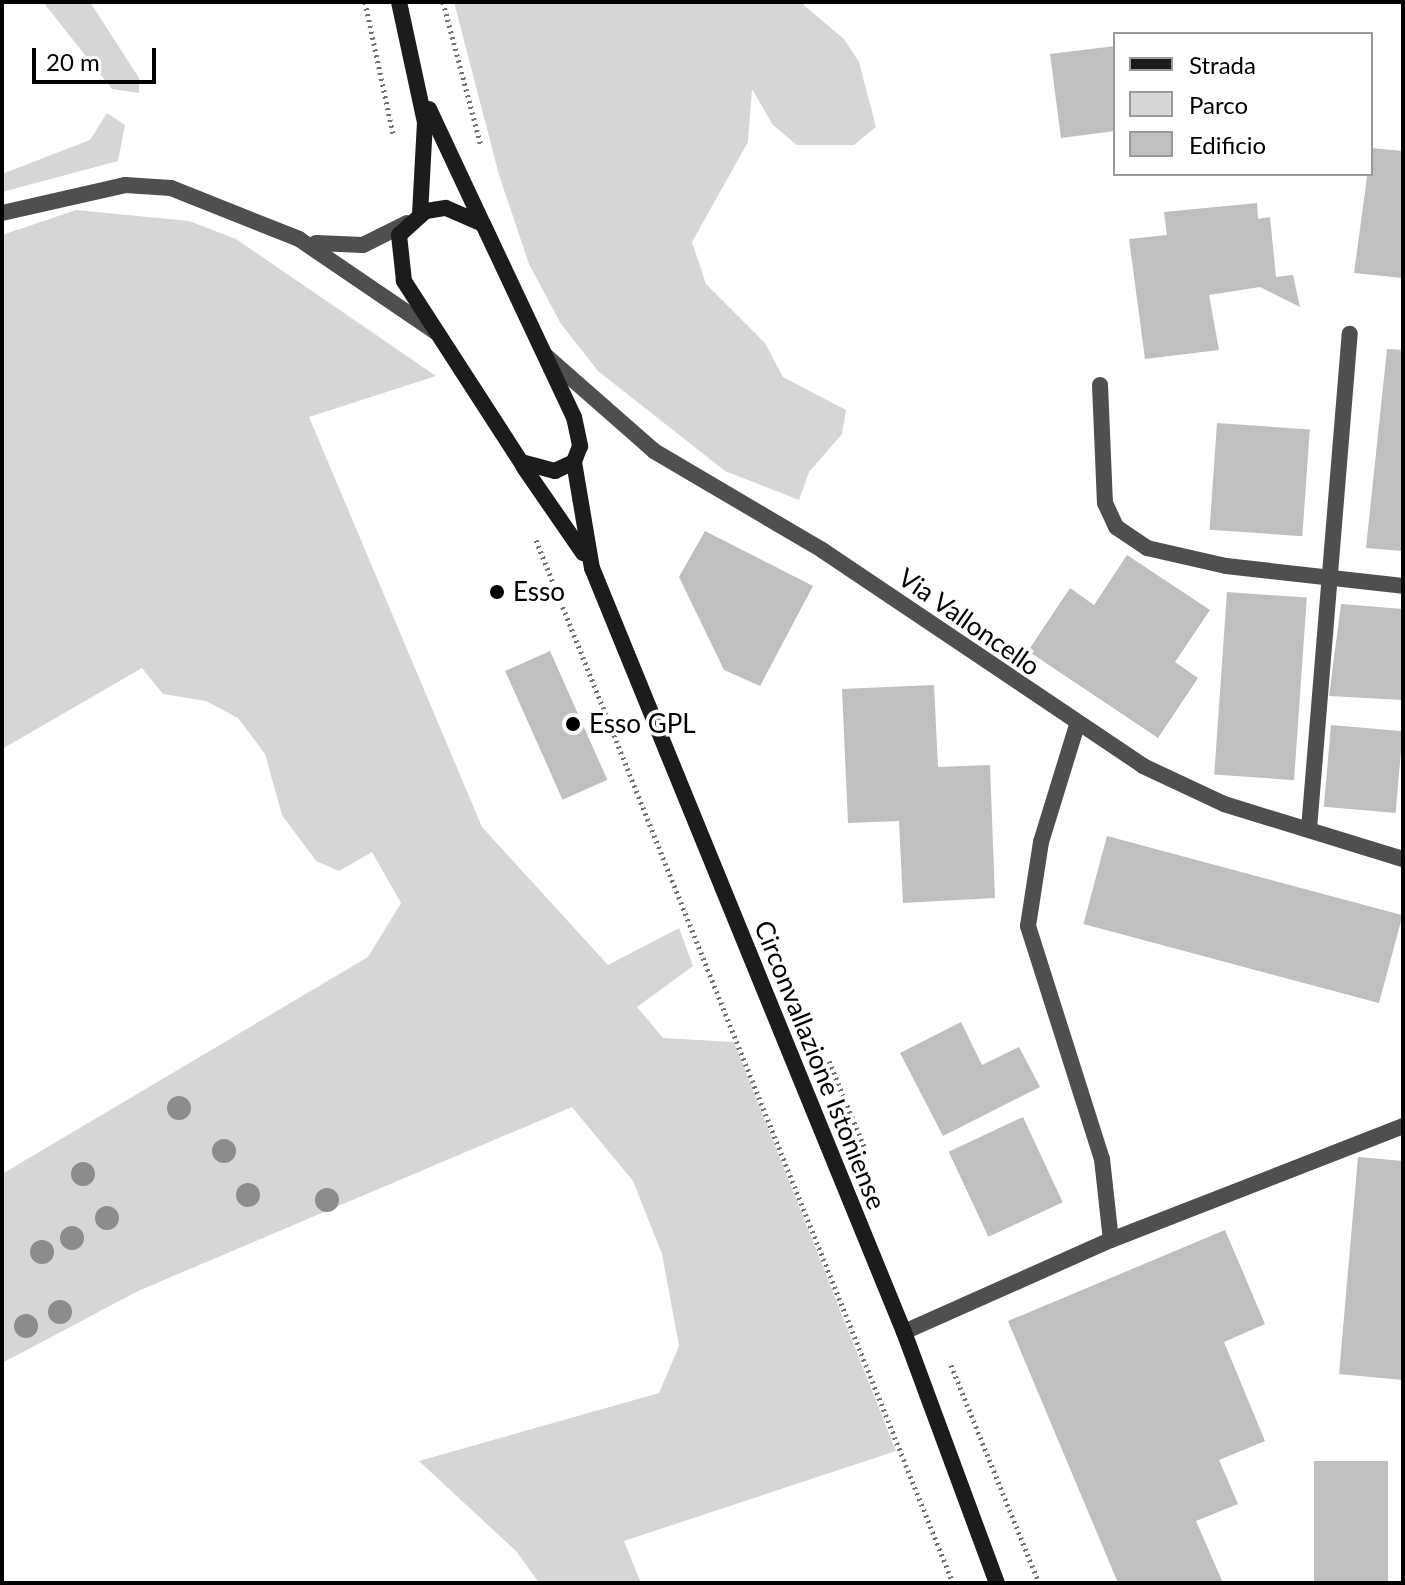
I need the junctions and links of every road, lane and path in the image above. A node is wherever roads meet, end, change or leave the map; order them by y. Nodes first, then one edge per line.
1 (365, 2) edge
2 (399, 2) edge
3 (443, 2) edge
4 (421, 93) junction
5 (396, 152) dead end
6 (485, 160) dead end
7 (2, 213) edge
8 (415, 218) junction
9 (483, 224) junction
10 (299, 239) junction
11 (436, 332) junction
12 (1350, 334) dead end
13 (545, 355) junction
14 (1100, 385) dead end
15 (521, 462) junction
16 (574, 462) junction
17 (530, 526) dead end
18 (592, 568) junction
19 (1331, 579) junction
20 (1403, 586) edge
21 (1077, 725) junction
22 (1309, 829) junction
23 (1403, 859) edge
24 (824, 1050) dead end
25 (1403, 1126) edge
26 (871, 1164) dead end
27 (1111, 1240) junction
28 (933, 1319) junction
29 (904, 1332) junction
30 (953, 1583) edge
31 (997, 1583) edge
32 (1039, 1583) edge

1 - 5 path
2 - 4 main road, Circonvallazione Istoniense
3 - 6 path
4 - 8 main road, Circonvallazione Istoniense
4 - 9 main road, Circonvallazione Istoniense
7 - 10 street
8 - 9 main road
8 - 10 street
8 - 11 main road, Circonvallazione Istoniense
9 - 13 main road, Circonvallazione Istoniense
10 - 11 street
11 - 15 main road, Circonvallazione Istoniense
12 - 19 street
13 - 16 main road, Circonvallazione Istoniense
13 - 21 street, Via Valloncello
14 - 19 street
15 - 16 main road
15 - 18 main road, Circonvallazione Istoniense
16 - 18 main road, Circonvallazione Istoniense
17 - 30 path
18 - 29 main road, Circonvallazione Istoniense
19 - 20 street
19 - 22 street
21 - 22 street, Via Valloncello
21 - 27 street
22 - 23 street, Via Valloncello
24 - 26 path
25 - 27 street
27 - 28 street
28 - 29 street
28 - 32 path
29 - 31 main road, Circonvallazione Istoniense

